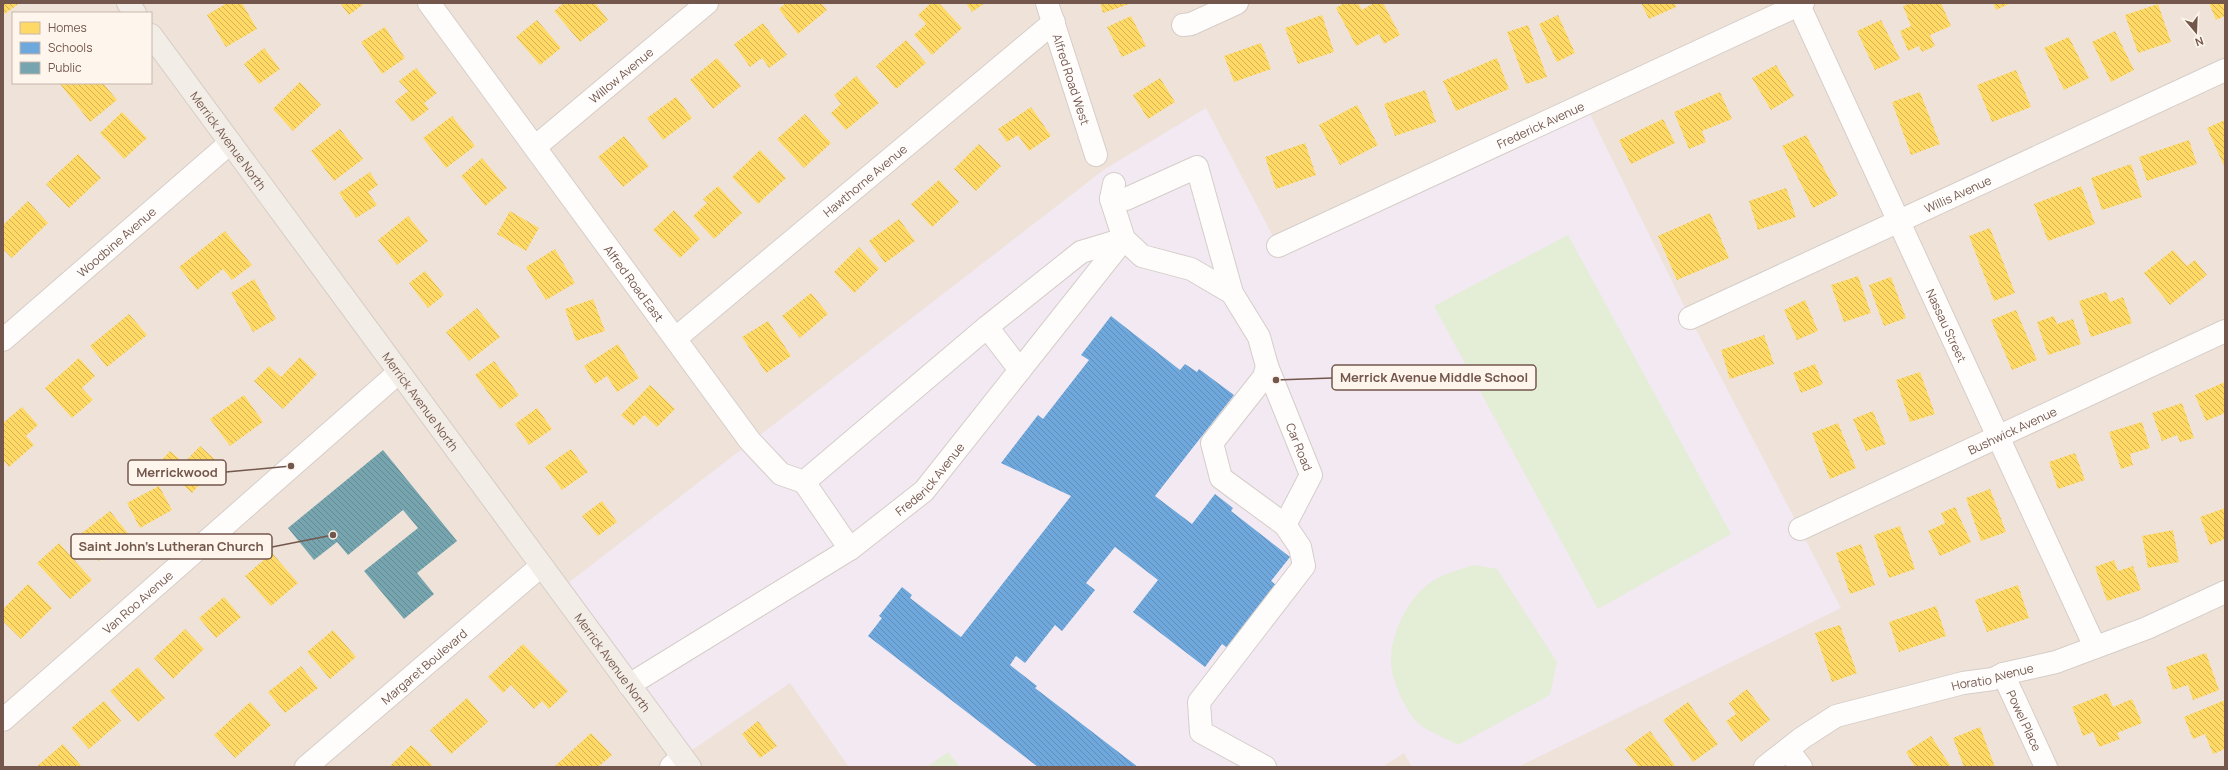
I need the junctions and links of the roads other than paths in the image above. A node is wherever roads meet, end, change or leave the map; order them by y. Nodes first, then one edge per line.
1 (128, 3) edge
2 (429, 3) edge
3 (707, 3) edge
4 (1237, 3) edge
5 (1800, 4) edge
6 (134, 12) edge
7 (1050, 13) edge
8 (1183, 25) dead end
9 (152, 36) edge
10 (2225, 70) edge
11 (230, 143) junction
12 (535, 147) junction
13 (1096, 155) dead end
14 (1898, 220) junction
15 (1124, 239) junction
16 (1278, 246) dead end
17 (1232, 293) junction
18 (1690, 318) dead end
19 (987, 327) junction
20 (2225, 331) edge
21 (676, 338) junction
22 (3, 340) edge
23 (1267, 366) junction
24 (1020, 370) junction
25 (398, 373) junction
26 (1997, 436) junction
27 (804, 482) junction
28 (1285, 525) junction
29 (1800, 529) dead end
30 (850, 549) junction
31 (541, 566) junction
32 (2225, 592) edge
33 (2095, 647) junction
34 (2003, 674) junction
35 (630, 685) junction
36 (3, 720) edge
37 (1788, 750) junction
38 (681, 764) edge
39 (306, 767) edge
40 (1265, 767) edge
41 (1765, 767) edge
42 (1801, 767) edge
43 (2046, 767) edge

1 - 6 main road
2 - 12 street, Alfred Road East
3 - 12 street, Willow Avenue
4 - 8 street
5 - 14 street, Nassau Street
5 - 16 street, Frederick Avenue
7 - 13 street, Alfred Road West
7 - 21 street, Hawthorne Avenue
9 - 11 main road, Merrick Avenue North
10 - 14 street, Willis Avenue
11 - 22 street, Woodbine Avenue
11 - 25 main road, Merrick Avenue North
12 - 21 street, Alfred Road East
14 - 18 street, Willis Avenue
14 - 26 street, Nassau Street
15 - 17 street
15 - 17 street
15 - 19 street
15 - 24 street, Frederick Avenue
17 - 23 street, Car Road
19 - 24 street
19 - 27 street
20 - 26 street, Bushwick Avenue
21 - 27 street, Alfred Road East
23 - 28 street, Car Road
23 - 28 street
24 - 30 street, Frederick Avenue
25 - 31 main road, Merrick Avenue North
25 - 36 street, Van Roo Avenue
26 - 29 street, Bushwick Avenue
26 - 33 street, Nassau Street
27 - 30 street
28 - 40 street
30 - 35 street, Frederick Avenue
31 - 35 main road, Merrick Avenue North
31 - 39 street, Margaret Boulevard
32 - 33 street, Horatio Avenue
33 - 34 street, Horatio Avenue
34 - 37 street, Horatio Avenue
34 - 43 street, Powel Place
35 - 38 main road, Merrick Avenue North
37 - 41 street, Horatio Avenue
37 - 42 street

